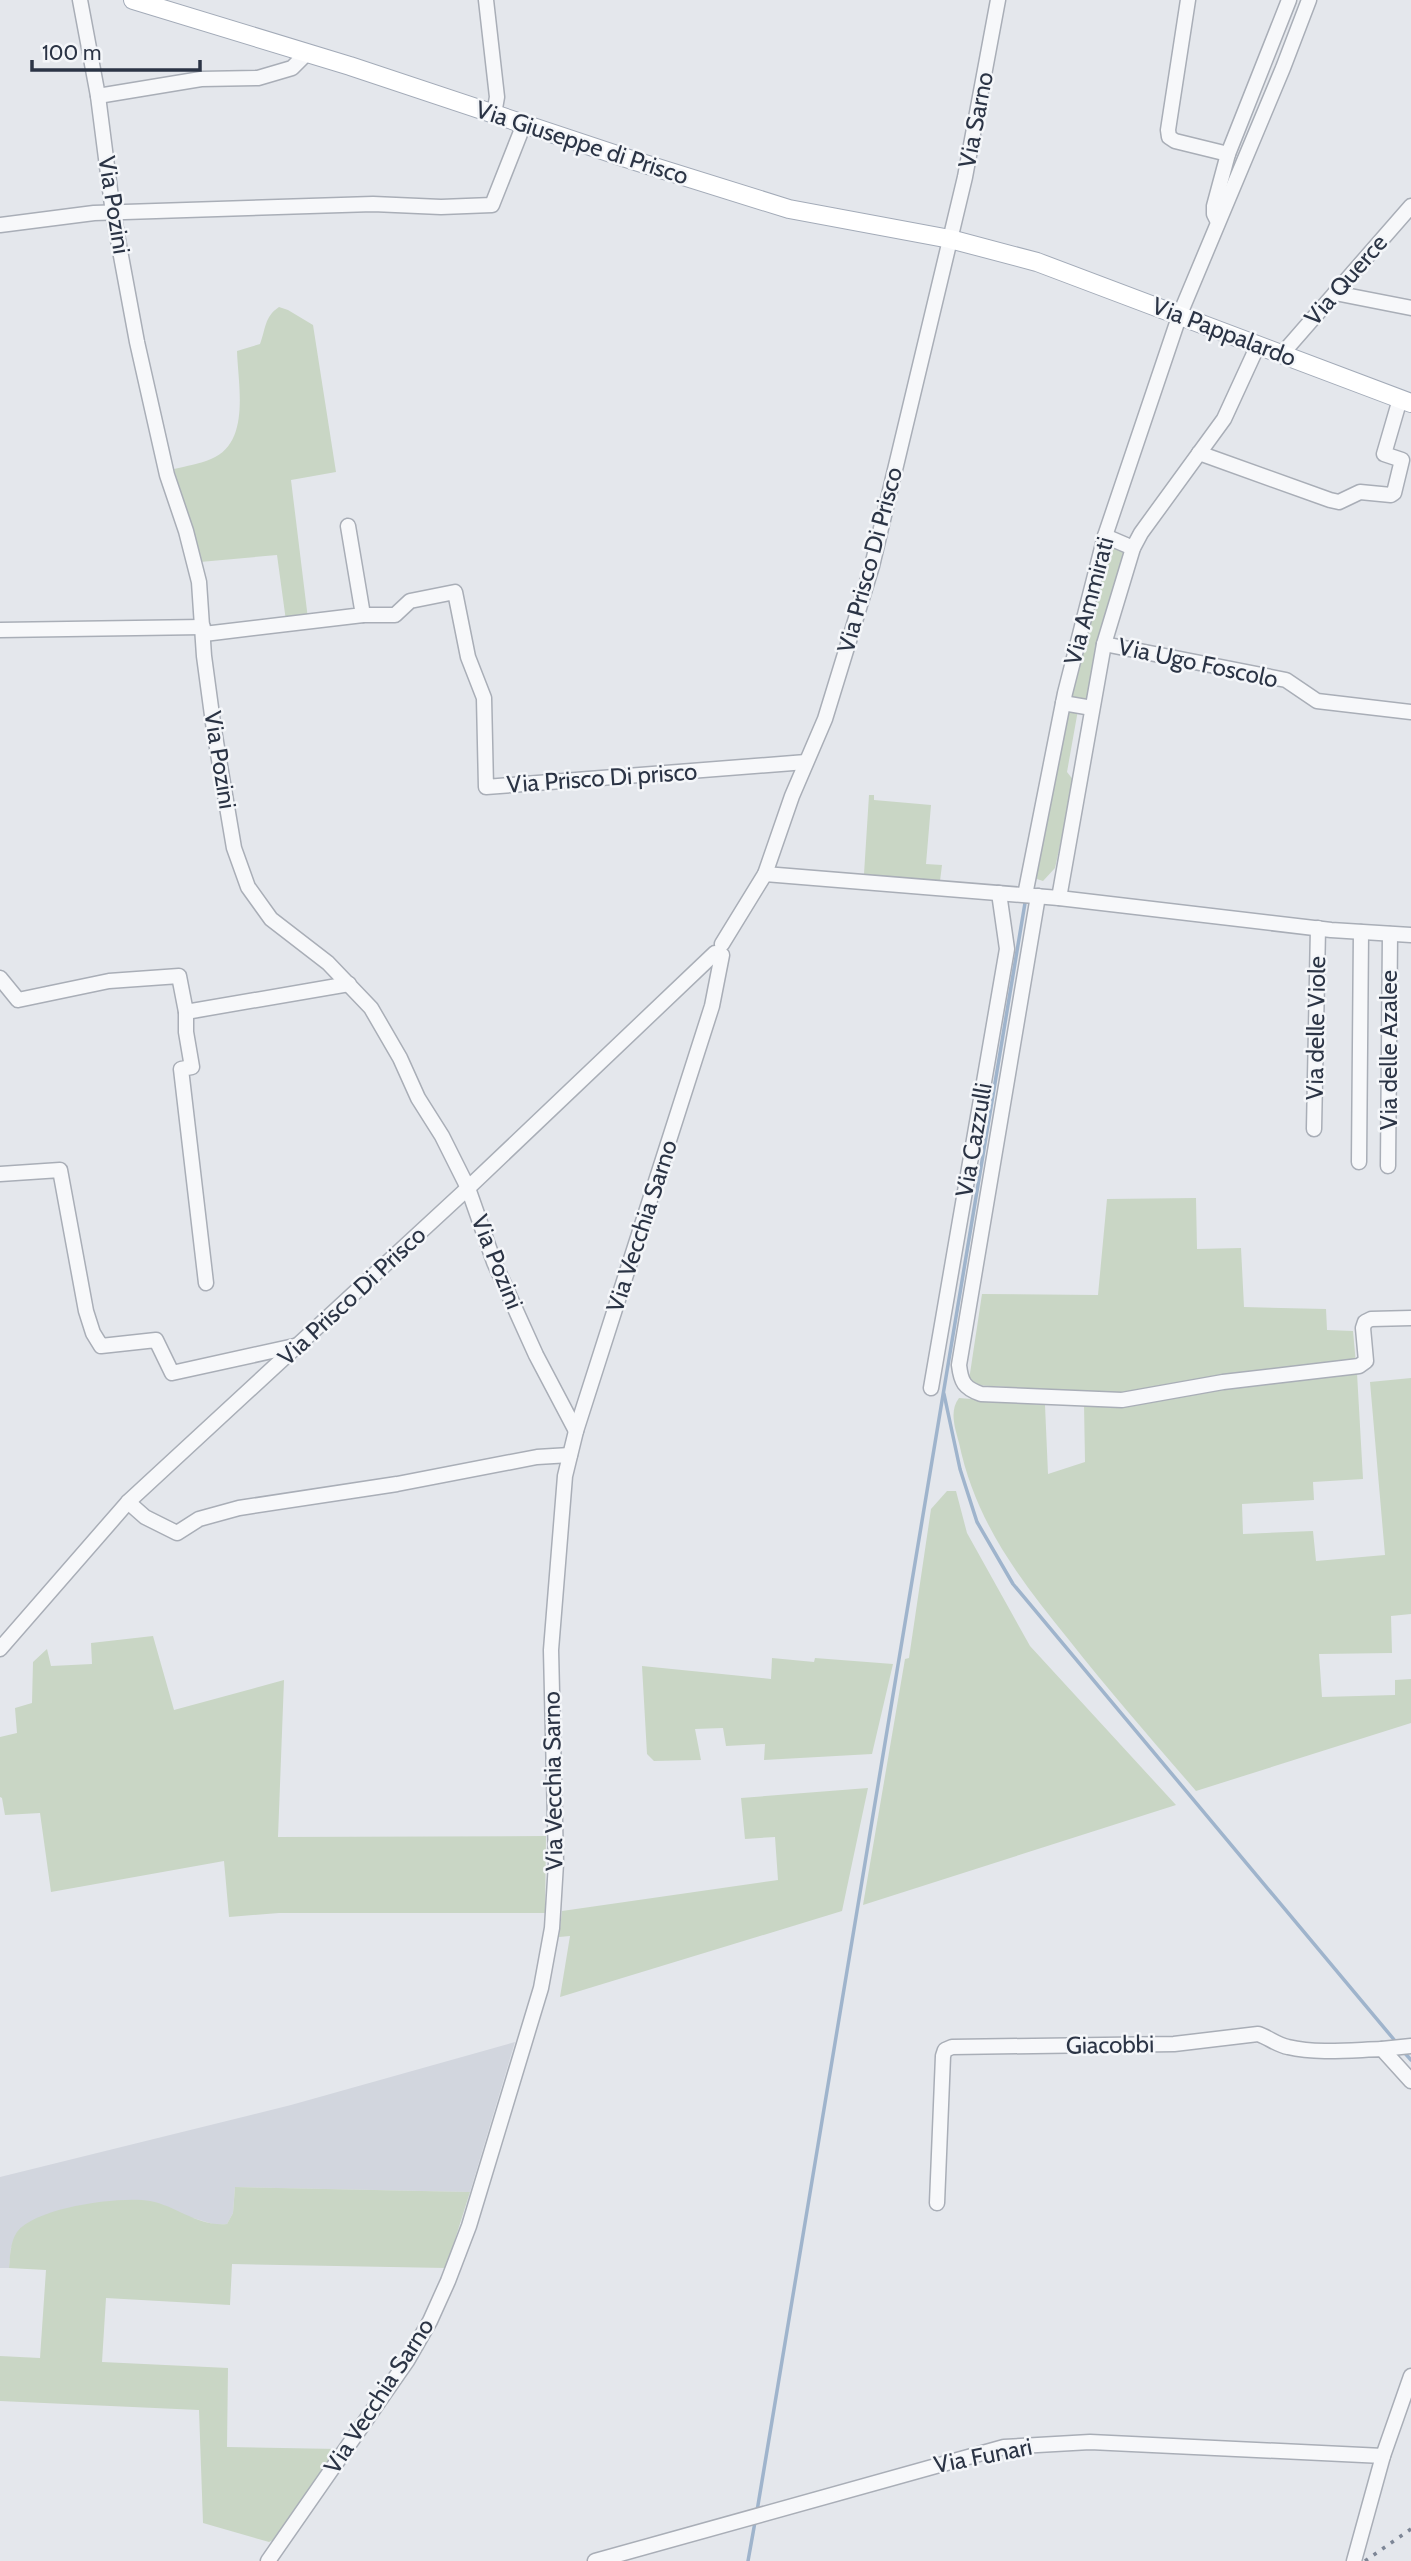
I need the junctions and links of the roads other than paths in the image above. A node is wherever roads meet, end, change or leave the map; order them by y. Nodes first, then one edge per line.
1 (80, 0) edge
2 (134, 0) edge
3 (486, 0) edge
4 (998, 0) edge
5 (1188, 0) edge
6 (1289, 0) edge
7 (1309, 0) edge
8 (307, 53) junction
9 (98, 96) junction
10 (494, 114) junction
11 (524, 124) junction
12 (1228, 154) junction
13 (1411, 206) edge
14 (113, 213) junction
15 (1217, 221) junction
16 (0, 225) edge
17 (950, 239) junction
18 (1037, 262) joint
19 (1335, 293) junction
20 (1411, 308) edge
21 (1180, 314) junction
22 (1258, 345) junction
23 (1282, 354) junction
24 (1408, 400) edge
25 (1199, 453) junction
26 (348, 526) dead end
27 (1105, 536) junction
28 (1133, 548) junction
29 (363, 615) junction
30 (0, 630) edge
31 (203, 630) junction
32 (1104, 644) junction
33 (1063, 703) junction
34 (1093, 708) junction
35 (1411, 712) edge
36 (806, 762) junction
37 (765, 874) junction
38 (999, 893) junction
39 (1032, 895) junction
40 (1059, 898) junction
41 (1318, 928) junction
42 (1361, 932) junction
43 (1390, 934) junction
44 (1411, 934) edge
45 (720, 951) junction
46 (0, 978) edge
47 (349, 984) junction
48 (186, 1012) junction
49 (1314, 1129) dead end
50 (1359, 1162) dead end
51 (1388, 1166) dead end
52 (0, 1174) edge
53 (468, 1188) junction
54 (206, 1283) dead end
55 (1411, 1318) edge
56 (299, 1345) junction
57 (931, 1388) dead end
58 (576, 1431) junction
59 (570, 1455) junction
60 (128, 1502) junction
61 (0, 1649) edge
62 (1398, 2047) edge
63 (1411, 2081) edge
64 (937, 2203) dead end
65 (1411, 2375) edge
66 (1383, 2456) junction
67 (268, 2561) edge
68 (595, 2561) edge
69 (1354, 2561) edge

1 - 9 street, Via Pozini
2 - 8 main road, Via Giuseppe di Prisco
3 - 10 street
4 - 17 street, Via Sarno
5 - 12 street
6 - 12 street
7 - 15 street, Via Ammirati
8 - 9 street
8 - 10 main road, Via Giuseppe di Prisco
9 - 14 street, Via Pozini
10 - 11 main road, Via Giuseppe di Prisco
11 - 14 street
11 - 17 main road, Via Giuseppe di Prisco
12 - 15 street
13 - 19 street, Via Querce
14 - 16 street
14 - 31 street, Via Pozini
15 - 21 street, Via Ammirati
17 - 18 main road, Via Giuseppe di Prisco
17 - 36 street, Via Prisco Di Prisco
18 - 21 main road, Via Pappalardo
19 - 20 street
19 - 23 street, Via Querce
21 - 22 main road, Via Pappalardo
21 - 27 street, Via Ammirati
22 - 23 main road, Via Pappalardo
22 - 25 street, Via Ammirati
23 - 24 main road, Via Pappalardo
24 - 25 street
25 - 28 street, Via Ammirati
26 - 29 street
27 - 28 street
27 - 33 street, Via Ammirati
28 - 32 street, Via Ammirati
29 - 31 street
29 - 36 street, Via Prisco Di prisco
30 - 31 street
31 - 47 street, Via Pozini
32 - 34 street, Via Ammirati
32 - 35 street, Via Ugo Foscolo
33 - 34 street
33 - 39 street, Via Ammirati
34 - 40 street, Via Ammirati
36 - 37 street, Via Prisco Di Prisco
37 - 38 street
37 - 45 street, Via Prisco Di Prisco
38 - 39 street
38 - 57 street, Via Cazzulli
39 - 40 street
39 - 55 street, Via Ammirati
40 - 41 street
41 - 42 street
41 - 49 street, Via delle Viole
42 - 43 street
42 - 50 street
43 - 44 street
43 - 51 street, Via delle Azalee
45 - 53 street, Via Prisco Di Prisco
45 - 58 street, Via Vecchia Sarno
46 - 48 street
47 - 48 street
47 - 53 street, Via Pozini
48 - 54 street
52 - 56 street
53 - 56 street, Via Prisco Di Prisco
53 - 58 street, Via Pozini
56 - 60 street, Via Prisco Di Prisco
58 - 59 street, Via Vecchia Sarno
59 - 60 street
59 - 67 street, Via Vecchia Sarno
60 - 61 street, Via Prisco Di Prisco
62 - 63 street, Giacobbi
62 - 64 street, Giacobbi
65 - 66 street
66 - 68 street, Via Funari
66 - 69 street

